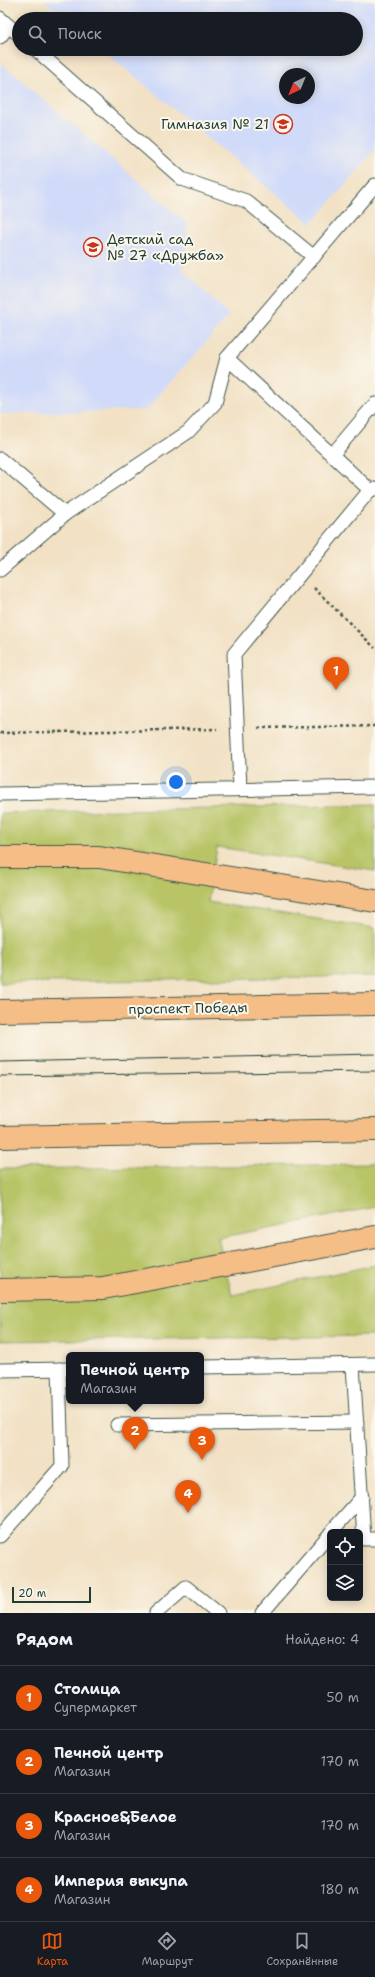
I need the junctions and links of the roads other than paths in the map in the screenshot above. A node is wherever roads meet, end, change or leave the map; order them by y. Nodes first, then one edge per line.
1 (4, 22) edge
2 (12, 29) edge
3 (0, 37) edge
4 (43, 56) edge
5 (375, 185) edge
6 (314, 257) junction
7 (227, 358) junction
8 (375, 404) edge
9 (332, 455) junction
10 (0, 459) edge
11 (373, 490) edge
12 (65, 514) junction
13 (0, 570) edge
14 (375, 787) edge
15 (240, 788) junction
16 (0, 794) edge
17 (0, 857) edge
18 (375, 901) edge
19 (375, 1004) edge
20 (0, 1011) edge
21 (375, 1130) edge
22 (0, 1137) edge
23 (375, 1237) edge
24 (0, 1290) edge
25 (353, 1364) junction
26 (375, 1364) edge
27 (204, 1367) edge
28 (64, 1369) edge
29 (0, 1370) edge
30 (357, 1422) junction
31 (117, 1425) dead end
32 (362, 1497) junction
33 (334, 1529) edge
34 (0, 1536) edge
35 (327, 1538) edge
36 (375, 1539) edge
37 (156, 1613) edge
38 (218, 1613) edge
39 (262, 1613) edge

1 - 2 lane
1 - 3 lane
4 - 6 lane
5 - 6 lane
6 - 7 lane
7 - 9 lane
7 - 12 lane
8 - 9 lane
9 - 11 lane
10 - 12 lane
11 - 15 lane
12 - 13 lane
14 - 15 lane
15 - 16 lane
17 - 18 main road
19 - 20 main road, проспект Победы
21 - 22 main road
23 - 24 main road
25 - 26 lane
25 - 27 lane
25 - 30 lane
28 - 29 lane
28 - 34 lane
30 - 31 lane
30 - 32 lane
32 - 33 lane
32 - 36 lane
35 - 39 lane
37 - 38 lane

